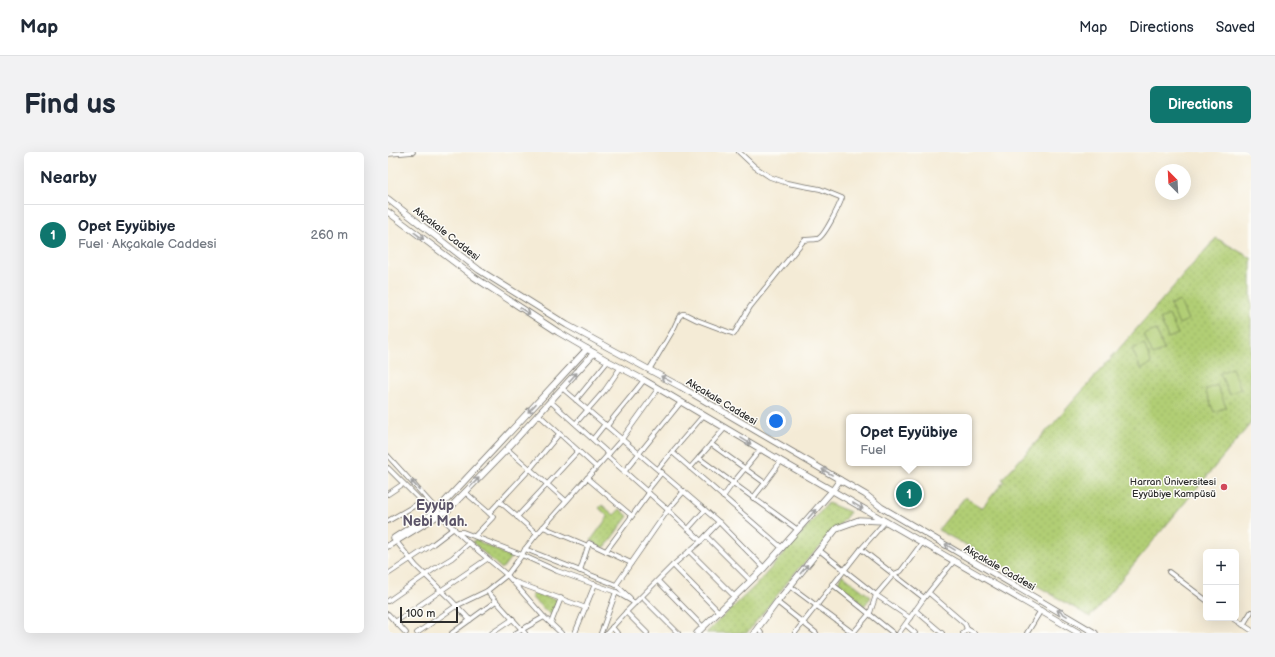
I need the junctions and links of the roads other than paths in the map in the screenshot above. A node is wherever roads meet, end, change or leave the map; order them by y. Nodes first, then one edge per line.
1 (413, 152) edge
2 (739, 152) edge
3 (388, 154) edge
4 (388, 199) edge
5 (388, 212) edge
6 (587, 349) junction
7 (594, 353) junction
8 (608, 361) junction
9 (621, 367) junction
10 (649, 370) junction
11 (644, 380) junction
12 (562, 388) junction
13 (658, 389) junction
14 (576, 400) junction
15 (550, 401) junction
16 (681, 402) junction
17 (588, 410) junction
18 (538, 414) junction
19 (703, 416) junction
20 (576, 423) junction
21 (606, 425) junction
22 (725, 428) junction
23 (559, 434) junction
24 (593, 439) junction
25 (622, 439) junction
26 (711, 444) junction
27 (507, 449) junction
28 (760, 450) junction
29 (578, 451) junction
30 (672, 452) junction
31 (640, 454) junction
32 (608, 455) junction
33 (388, 456) edge
34 (699, 458) junction
35 (781, 462) junction
36 (596, 467) junction
37 (388, 468) edge
38 (690, 468) junction
39 (530, 469) junction
40 (658, 469) junction
41 (745, 469) junction
42 (624, 472) junction
43 (662, 472) junction
44 (587, 478) junction
45 (840, 480) junction
46 (765, 483) junction
47 (403, 484) junction
48 (548, 484) junction
49 (734, 484) junction
50 (684, 491) junction
51 (832, 491) junction
52 (465, 492) junction
53 (648, 492) junction
54 (388, 494) edge
55 (723, 497) junction
56 (753, 498) junction
57 (499, 501) junction
58 (566, 501) junction
59 (421, 502) junction
60 (668, 510) junction
61 (705, 510) junction
62 (437, 512) junction
63 (489, 513) junction
64 (632, 516) junction
65 (517, 517) junction
66 (388, 521) edge
67 (719, 522) junction
68 (885, 522) junction
69 (543, 527) junction
70 (454, 528) junction
71 (688, 529) junction
72 (798, 530) junction
73 (458, 532) junction
74 (537, 534) junction
75 (475, 536) junction
76 (706, 536) junction
77 (396, 541) junction
78 (701, 541) junction
79 (388, 542) edge
80 (469, 543) junction
81 (922, 543) junction
82 (388, 546) edge
83 (588, 546) junction
84 (782, 548) junction
85 (524, 549) junction
86 (861, 549) junction
87 (819, 550) junction
88 (606, 551) junction
89 (689, 551) junction
90 (522, 555) junction
91 (410, 558) junction
92 (487, 559) junction
93 (954, 561) junction
94 (631, 563) junction
95 (673, 565) junction
96 (764, 568) junction
97 (845, 570) junction
98 (580, 571) junction
99 (1170, 572) dead end
100 (388, 574) edge
101 (894, 574) junction
102 (425, 575) junction
103 (507, 575) junction
104 (512, 581) junction
105 (658, 581) junction
106 (751, 582) junction
107 (594, 584) junction
108 (832, 584) junction
109 (616, 585) junction
110 (790, 586) junction
111 (441, 591) junction
112 (487, 591) junction
113 (616, 592) junction
114 (928, 593) junction
115 (876, 595) junction
116 (642, 597) junction
117 (735, 597) junction
118 (561, 598) junction
119 (924, 598) junction
120 (1203, 598) edge
121 (388, 601) edge
122 (496, 601) junction
123 (636, 602) junction
124 (777, 602) junction
125 (456, 606) junction
126 (816, 606) junction
127 (586, 608) junction
128 (915, 610) junction
129 (1041, 610) junction
130 (626, 612) junction
131 (719, 612) junction
132 (1251, 612) edge
133 (388, 614) edge
134 (870, 614) junction
135 (544, 617) junction
136 (910, 618) junction
137 (513, 619) junction
138 (470, 620) junction
139 (1239, 620) edge
140 (396, 622) junction
141 (551, 623) junction
142 (802, 623) junction
143 (1245, 623) junction
144 (1251, 624) edge
145 (906, 625) junction
146 (612, 627) junction
147 (703, 627) junction
148 (557, 629) junction
149 (967, 629) junction
150 (1251, 630) edge
151 (524, 631) edge
152 (758, 631) edge
153 (406, 633) edge
154 (417, 633) edge
155 (452, 633) edge
156 (492, 633) edge
157 (516, 633) edge
158 (553, 633) edge
159 (561, 633) edge
160 (575, 633) edge
161 (601, 633) edge
162 (607, 633) edge
163 (617, 633) edge
164 (647, 633) edge
165 (678, 633) edge
166 (697, 633) edge
167 (794, 633) edge
168 (816, 633) edge
169 (853, 633) edge
170 (893, 633) edge
171 (899, 633) edge
172 (915, 633) edge
173 (942, 633) edge
174 (963, 633) edge
175 (974, 633) edge
176 (1027, 633) edge
177 (1080, 633) edge
178 (1095, 633) edge

1 - 3 street
2 - 10 street
4 - 10 main road, Akçakale Caddesi
5 -> 6 main road, Akçakale Caddesi
6 - 7 main road, Akçakale Caddesi
6 -> 62 main road
7 - 8 main road, Akçakale Caddesi
12 -> 7 main road
8 - 9 main road, Akçakale Caddesi
8 - 14 street
9 - 11 main road, Akçakale Caddesi
9 - 17 street
45 -> 10 main road, Akçakale Caddesi
11 - 13 main road, Akçakale Caddesi
11 - 21 street
12 - 14 street
12 - 15 main road
13 - 16 main road, Akçakale Caddesi
13 - 25 street
14 - 17 street
15 - 18 main road
15 - 20 street
16 - 19 main road, Akçakale Caddesi
16 - 31 street
17 - 20 street
17 - 21 street
18 - 23 street
18 - 27 main road
19 - 22 main road, Akçakale Caddesi
19 - 30 street
20 - 24 street
21 - 24 street
21 - 25 street
22 - 26 street
22 -> 28 main road, Akçakale Caddesi
23 - 29 street
23 - 39 street
24 - 32 street
25 - 31 street
25 - 32 street
26 - 34 street
26 - 41 street
27 - 39 street
52 -> 27 main road
28 - 35 main road, Akçakale Caddesi
28 - 41 street
29 - 36 street
29 - 48 street
30 - 38 street
30 - 40 street
31 - 40 street
31 - 42 street
32 - 36 street
32 - 42 street
62 -> 33 street
34 - 38 street
34 - 49 street
35 - 46 street
35 - 51 main road, Akçakale Caddesi
36 - 44 street
37 - 47 street
38 - 55 street
39 - 48 street
39 - 57 street
40 - 43 street
41 - 46 street
41 - 49 street
42 - 53 street
43 - 50 street
43 - 53 street
44 - 58 street
44 - 64 street
45 - 51 main road
178 -> 45 main road, Akçakale Caddesi
46 - 56 street
47 - 54 street
47 - 59 street
48 - 58 street
48 - 65 street
49 - 55 street
49 - 56 street
50 - 60 street
50 - 61 street
51 -> 68 main road, Akçakale Caddesi
72 -> 51 main road
52 - 62 main road
52 - 63 street
53 - 60 street
53 - 64 street
55 - 84 street
56 - 72 street
57 - 63 street
57 - 65 street
58 - 69 street
59 - 62 street
59 - 66 street
60 - 71 street
60 - 94 street
61 - 67 street
61 - 71 street
62 - 70 street
62 - 77 main road
62 - 79 main road
63 - 75 street
64 - 88 street
65 - 74 street
67 - 76 street
67 - 96 street
68 - 81 main road, Akçakale Caddesi
68 - 86 street
68 - 87 main road
69 - 74 street
69 - 83 street
70 - 73 street
70 - 91 street
71 - 78 street
72 - 84 main road
73 - 75 street
73 - 80 street
74 - 85 street
75 - 90 street
76 - 78 street
76 - 106 street
77 - 82 main road
77 - 91 street
78 - 89 street
80 - 92 street
80 - 102 street
81 - 93 main road, Akçakale Caddesi
81 - 101 street
83 - 88 street
83 - 98 street
84 - 96 main road
85 - 90 street
85 - 98 street
86 - 97 street
86 - 101 street
87 - 97 street
110 -> 87 main road
88 - 94 street
89 - 95 street
89 - 117 street
90 - 103 street
90 - 107 street
91 - 100 street
91 - 102 street
92 - 103 street
92 - 111 street
93 - 114 street
93 - 129 main road, Akçakale Caddesi
94 - 109 street
95 - 105 street
95 - 131 street
96 - 106 main road
97 - 108 street
97 - 115 street
98 - 109 street
99 - 120 street
101 - 115 street
101 - 119 street
102 - 111 street
102 - 121 street
103 - 104 street
103 - 112 street
104 - 118 street
104 - 135 street
105 - 116 street
105 - 147 street
106 - 117 main road
107 - 113 street
107 - 127 street
108 - 126 street
108 - 134 street
109 - 123 street
110 - 124 main road
110 - 126 street
111 - 125 street
111 - 140 street
112 - 122 street
112 - 125 street
113 - 123 street
113 - 161 street
114 - 119 street
114 - 149 street
115 - 134 street
115 - 136 street
116 - 123 street
116 - 165 street
117 - 131 main road
118 - 127 street
118 - 141 street
119 - 128 street
122 - 137 street
122 - 138 street
123 - 130 street
124 - 142 street
124 - 152 main road
125 - 138 street
125 - 154 street
126 - 142 street
126 - 169 street
127 - 160 street
128 - 136 street
128 - 173 street
129 - 176 street
129 - 177 main road, Akçakale Caddesi
130 - 146 street
130 - 164 street
131 - 147 main road
132 - 143 street
133 - 140 street
134 - 169 street
134 - 170 street
135 - 141 street
135 - 151 street
136 - 145 street
137 - 151 street
137 - 156 street
138 - 155 street
139 - 143 street
140 - 153 street
141 - 148 street
142 - 167 street
142 - 168 street
143 - 144 street
143 - 150 street
145 - 171 street
145 - 172 street
146 - 162 street
146 - 163 street
147 - 166 main road
148 - 158 street
148 - 159 street
149 - 174 street
149 - 175 street
151 - 157 street

